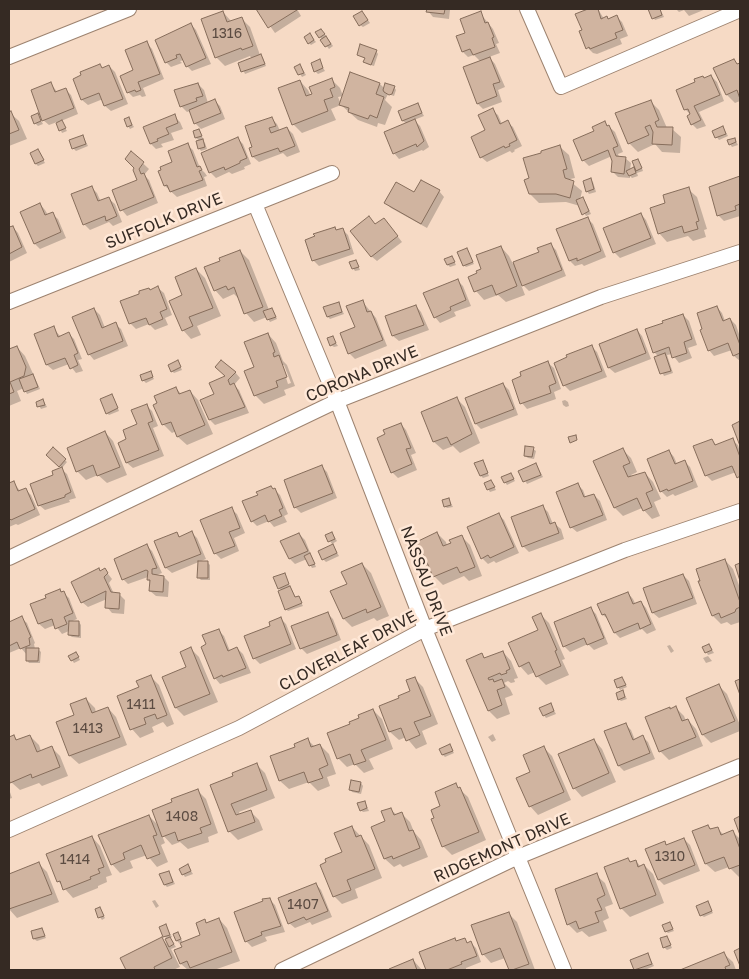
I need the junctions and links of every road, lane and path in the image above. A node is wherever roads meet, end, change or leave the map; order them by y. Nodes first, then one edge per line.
1 (130, 9) edge
2 (527, 9) edge
3 (740, 10) edge
4 (9, 57) edge
5 (332, 174) dead end
6 (255, 204) junction
7 (740, 252) edge
8 (9, 302) edge
9 (338, 401) junction
10 (740, 511) edge
11 (9, 558) edge
12 (425, 629) junction
13 (740, 766) edge
14 (9, 830) edge
15 (518, 857) junction
16 (282, 970) edge
17 (564, 970) edge

1 - 4 street
2 - 3 street
5 - 6 street, SUFFOLK DRIVE
6 - 8 street, SUFFOLK DRIVE
6 - 9 street, NASSAU DRIVE
7 - 9 street, CORONA DRIVE
9 - 11 street, CORONA DRIVE
9 - 12 street, NASSAU DRIVE
10 - 12 street, CLOVERLEAF DRIVE
12 - 14 street, CLOVERLEAF DRIVE
12 - 15 street, NASSAU DRIVE
13 - 15 street, RIDGEMONT DRIVE
15 - 16 street, RIDGEMONT DRIVE
15 - 17 street, NASSAU DRIVE

